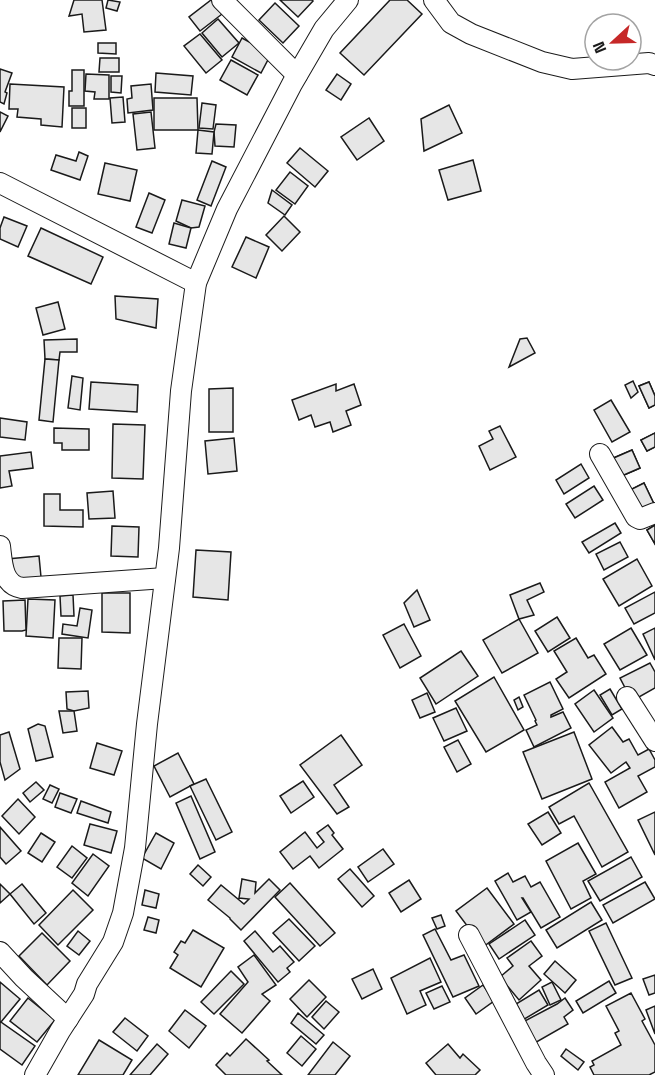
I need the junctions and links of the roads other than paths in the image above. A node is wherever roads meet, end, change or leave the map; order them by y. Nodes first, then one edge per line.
1 (222, 0) edge
2 (348, 0) edge
3 (434, 0) edge
4 (655, 65) edge
5 (297, 75) junction
6 (0, 183) edge
7 (196, 283) junction
8 (600, 454) dead end
9 (655, 513) edge
10 (0, 546) edge
11 (165, 578) junction
12 (627, 697) dead end
13 (655, 741) edge
14 (469, 935) dead end
15 (0, 952) edge
16 (68, 1019) junction
17 (35, 1075) edge
18 (544, 1075) edge

1 - 5 street
2 - 5 street
3 - 4 street
5 - 7 street
6 - 7 street
7 - 11 street
8 - 9 street
10 - 11 street
11 - 16 street
12 - 13 street
14 - 18 street
15 - 16 street
16 - 17 street

